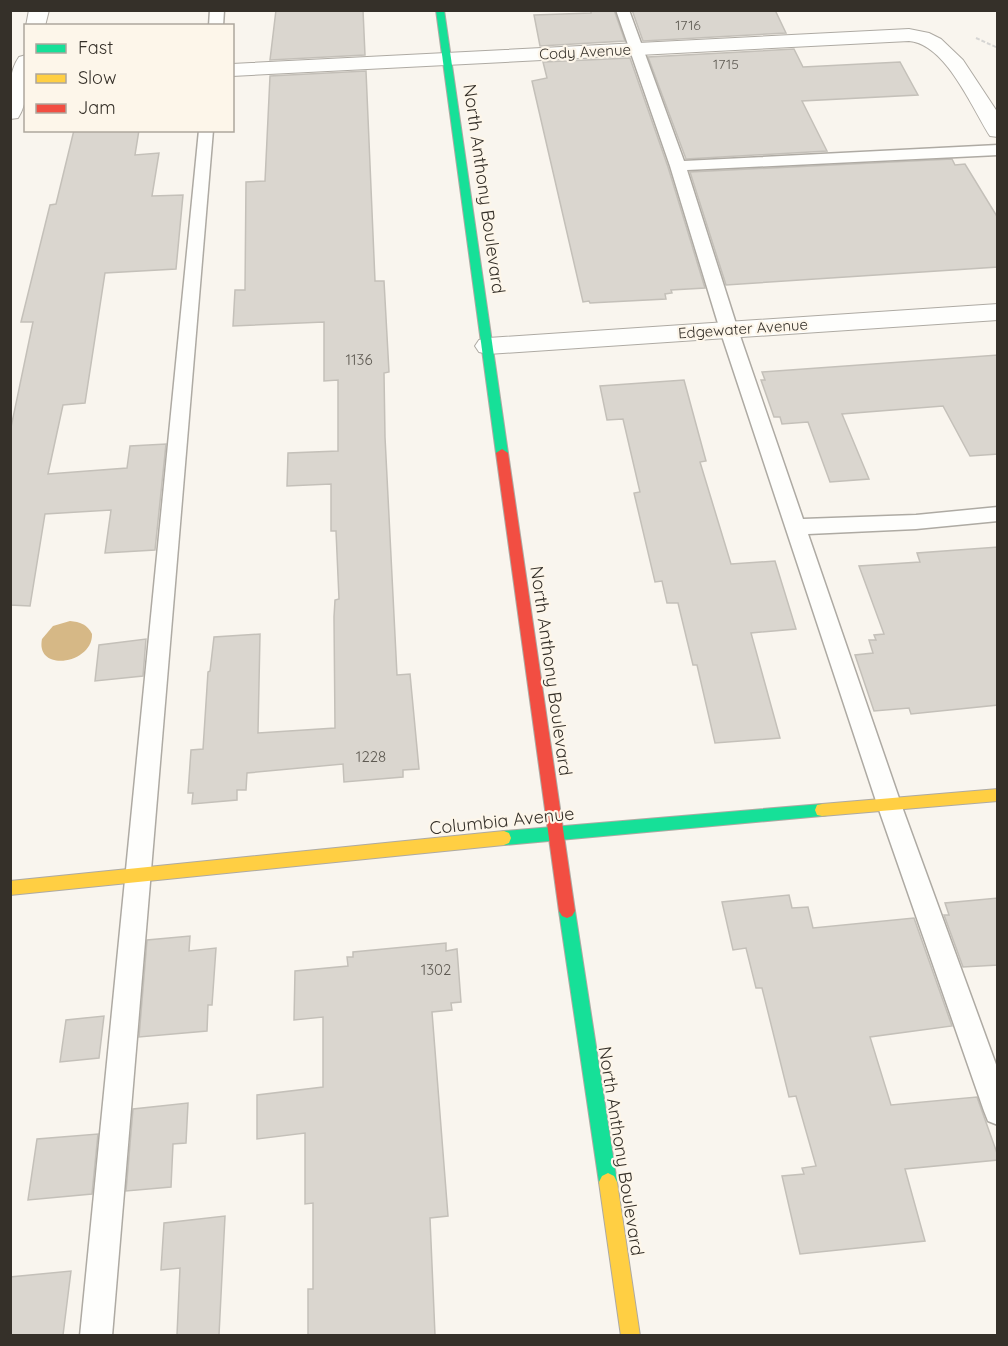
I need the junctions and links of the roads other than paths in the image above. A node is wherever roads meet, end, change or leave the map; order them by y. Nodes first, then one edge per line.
1 (440, 10) edge
2 (622, 10) edge
3 (635, 49) junction
4 (447, 59) junction
5 (234, 70) edge
6 (20, 76) edge
7 (10, 113) edge
8 (998, 131) edge
9 (206, 132) edge
10 (998, 150) edge
11 (678, 166) junction
12 (998, 312) edge
13 (729, 330) junction
14 (488, 346) junction
15 (998, 514) edge
16 (797, 527) junction
17 (998, 795) edge
18 (889, 804) junction
19 (556, 833) junction
20 (137, 875) junction
21 (10, 888) edge
22 (998, 1111) edge
23 (96, 1335) edge
24 (631, 1335) edge

1 - 4 main road, North Anthony Boulevard
2 - 3 lane
3 - 4 street, Cody Avenue
3 - 8 street, Cody Avenue
3 - 11 lane
4 - 5 street, Cody Avenue
4 - 14 main road, North Anthony Boulevard
6 - 7 street
9 - 20 lane
10 - 11 lane
11 - 13 lane
12 - 13 street, Edgewater Avenue
13 - 14 street, Edgewater Avenue
13 - 16 lane
14 - 19 main road, North Anthony Boulevard
15 - 16 lane
16 - 18 lane
17 - 18 main road, Columbia Avenue
18 - 19 main road, Columbia Avenue
18 - 22 lane
19 - 20 main road, Columbia Avenue
19 - 24 main road, North Anthony Boulevard
20 - 21 main road, Columbia Avenue
20 - 23 lane

